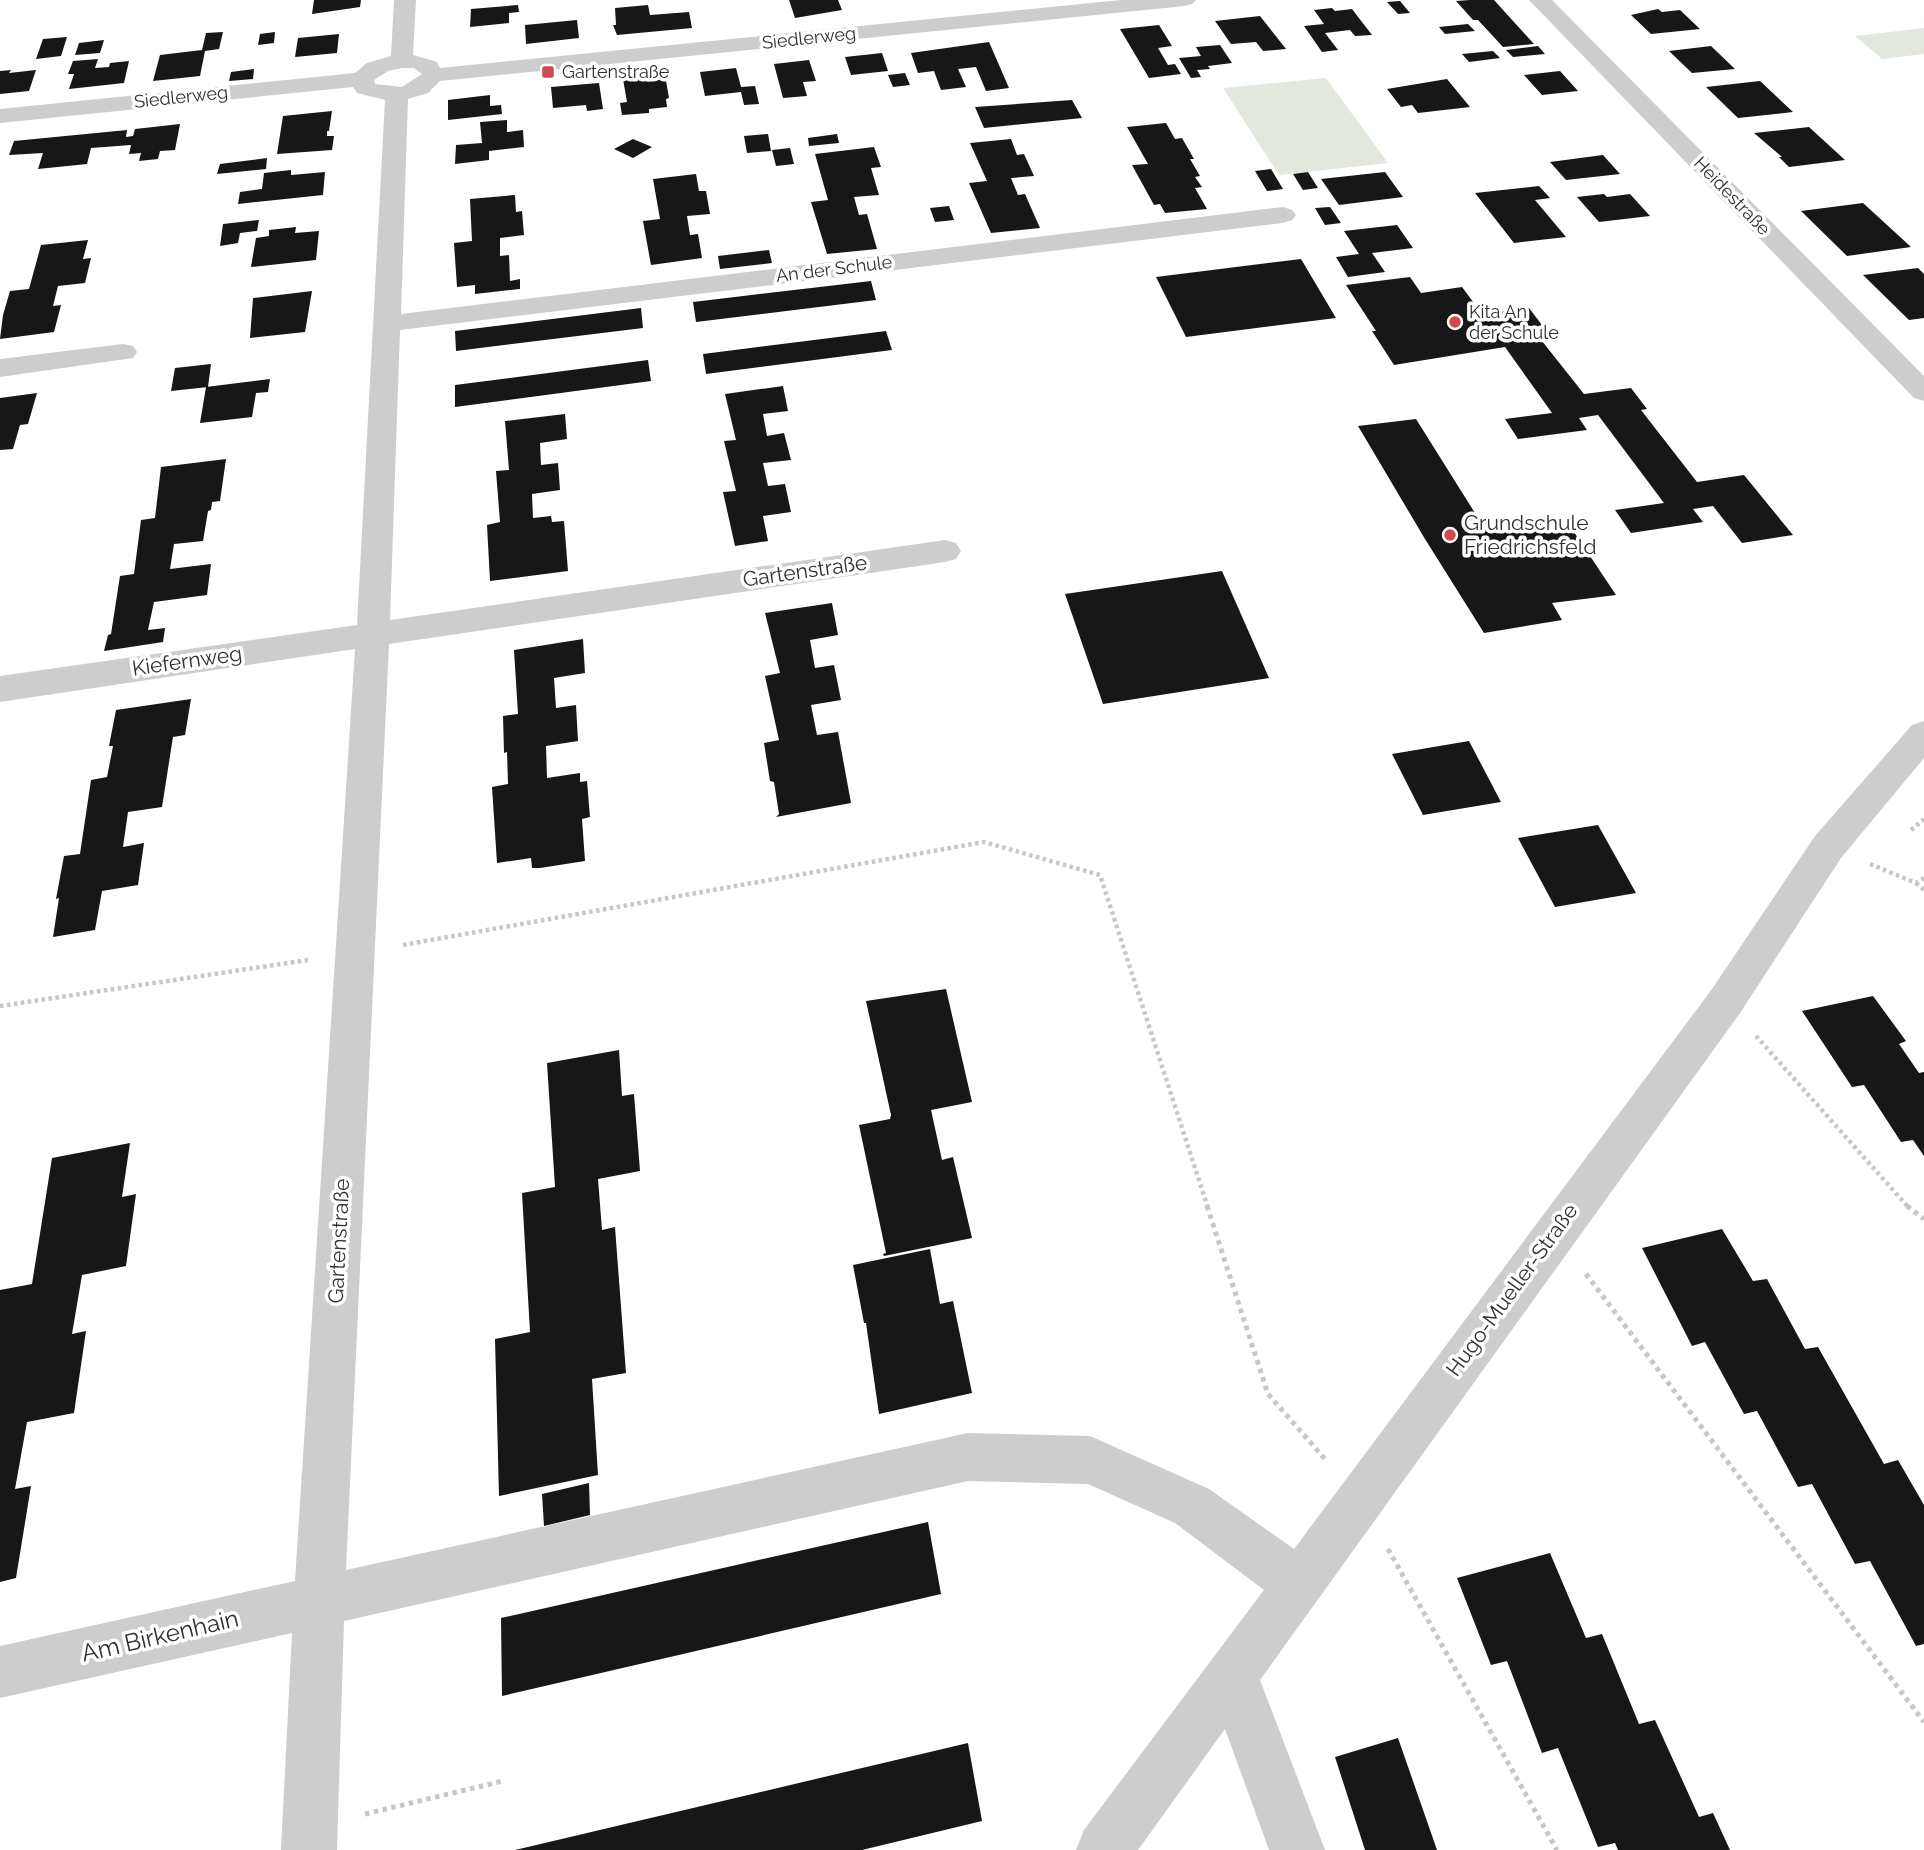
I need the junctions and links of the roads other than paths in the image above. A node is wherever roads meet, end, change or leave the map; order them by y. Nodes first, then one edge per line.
1 (405, 0) edge
2 (1185, 0) edge
3 (1540, 0) edge
4 (433, 75) junction
5 (387, 78) junction
6 (0, 116) edge
7 (1283, 215) dead end
8 (386, 324) junction
9 (123, 352) dead end
10 (0, 368) edge
11 (1924, 392) edge
12 (945, 551) dead end
13 (373, 633) junction
14 (0, 689) edge
15 (1924, 734) edge
16 (1297, 1583) junction
17 (319, 1599) junction
18 (0, 1672) edge
19 (1232, 1676) junction
20 (309, 1838) edge
21 (1104, 1850) edge
22 (1297, 1850) edge

1 - 5 street, Gartenstraße
2 - 4 street, Siedlerweg
3 - 11 street, Heidestraße
4 - 5 street
4 - 5 street
5 - 6 street, Siedlerweg
5 - 8 street, Gartenstraße
7 - 8 street, An der Schule
8 - 13 street, Gartenstraße
9 - 10 street
12 - 13 street, Gartenstraße
13 - 14 street, Kiefernweg
13 - 17 street, Gartenstraße
15 - 16 street, Hugo-Mueller-Straße
16 - 17 street, Am Birkenhain
16 - 19 street, Hugo-Mueller-Straße
17 - 18 street, Am Birkenhain
17 - 20 street, Gartenstraße
19 - 21 street, Hugo-Mueller-Straße
19 - 22 street

